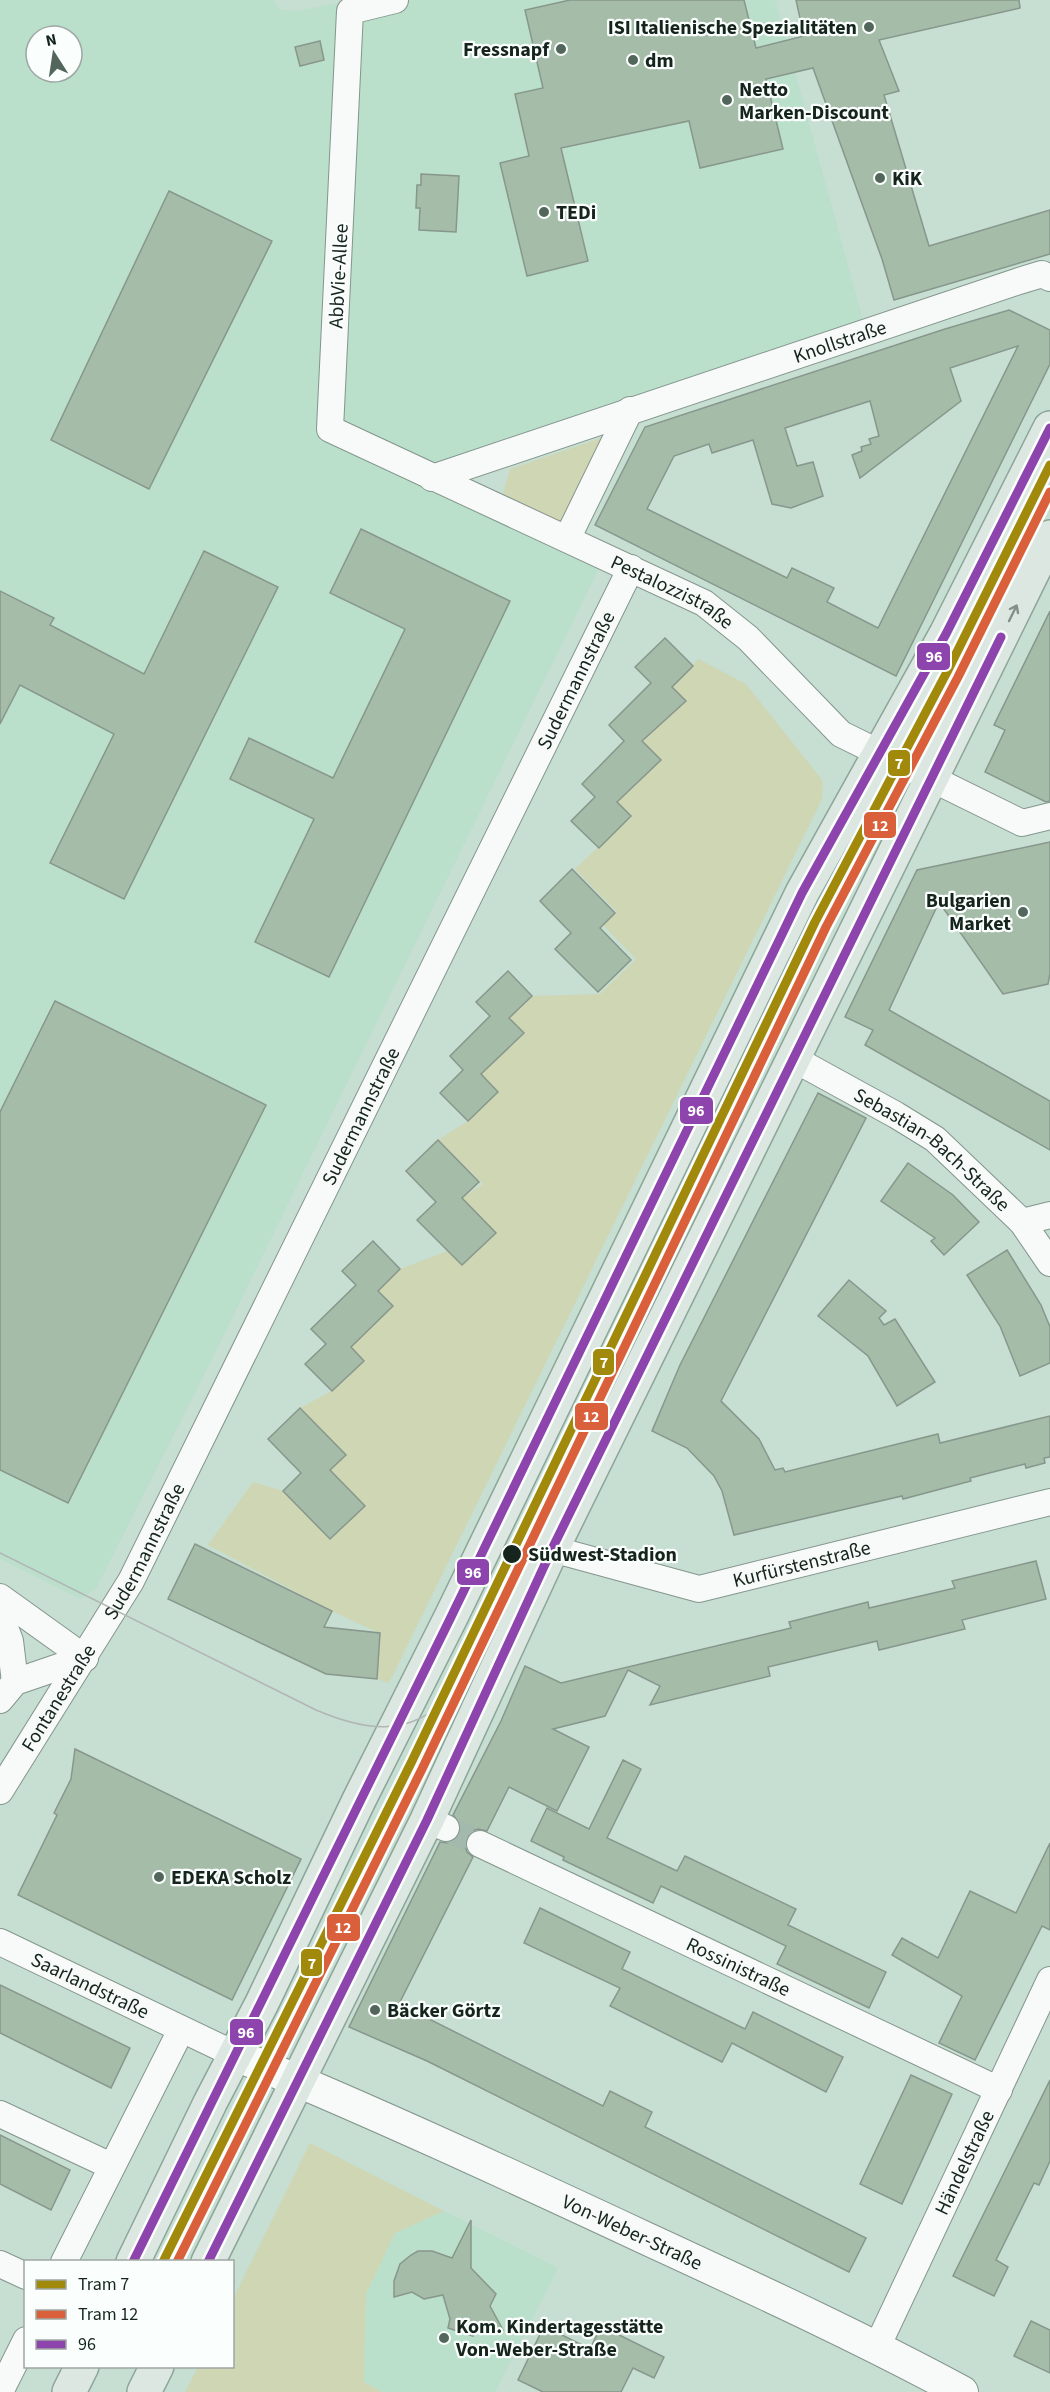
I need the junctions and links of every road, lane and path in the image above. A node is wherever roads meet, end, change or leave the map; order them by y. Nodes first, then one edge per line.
1 (395, 0) edge
2 (1050, 278) edge
3 (630, 410) junction
4 (1050, 428) edge
5 (432, 478) junction
6 (1050, 537) edge
7 (567, 539) junction
8 (631, 568) junction
9 (880, 753) junction
10 (931, 778) junction
11 (1050, 816) edge
12 (794, 1059) junction
13 (1050, 1215) edge
14 (1022, 1222) junction
15 (1050, 1263) edge
16 (1050, 1502) edge
17 (552, 1550) junction
18 (0, 1597) edge
19 (0, 1614) edge
20 (85, 1658) junction
21 (7, 1691) edge
22 (0, 1791) edge
23 (480, 1844) tunnel mouth
24 (0, 1942) edge
25 (1050, 1980) edge
26 (181, 2030) junction
27 (236, 2055) junction
28 (298, 2081) junction
29 (999, 2090) junction
30 (0, 2114) edge
31 (111, 2166) junction
32 (65, 2260) edge
33 (134, 2260) edge
34 (209, 2260) edge
35 (0, 2264) edge
36 (24, 2275) edge
37 (24, 2344) edge
38 (877, 2346) junction
39 (81, 2368) edge
40 (156, 2368) edge
41 (0, 2392) edge
42 (69, 2392) edge
43 (144, 2392) edge
44 (962, 2392) edge

1 - 5 street, AbbVie-Allee
2 - 3 street, Knollstraße
3 - 5 street, Knollstraße
3 - 7 street
4 - 9 main road
5 - 7 street, Pestalozzistraße
10 -> 6 main road
7 - 8 street, Pestalozzistraße
8 - 9 street, Pestalozzistraße
8 - 20 street, Sudermannstraße
9 - 10 street, Pestalozzistraße
9 - 27 main road
10 - 11 street, Pestalozzistraße
10 - 12 main road
12 - 14 street, Sebastian-Bach-Straße
12 - 17 main road
13 - 14 street
14 - 15 street, Sebastian-Bach-Straße
16 - 17 street, Kurfürstenstraße
17 - 28 main road
18 - 20 street
19 - 21 street
20 - 21 street, Fontanestraße
20 - 22 street, Fontanestraße
23 - 29 street, Rossinistraße
24 - 26 street, Saarlandstraße
25 - 29 street, Händelstraße
26 - 27 street, Saarlandstraße
26 - 31 street
27 - 28 street, Von-Weber-Straße
27 - 33 main road
28 - 34 main road
28 - 38 street, Von-Weber-Straße
29 - 38 street, Händelstraße
30 - 31 street
31 - 32 street
35 - 36 street
37 - 41 street
38 - 44 street, Von-Weber-Straße
39 - 42 main road
40 - 43 main road

